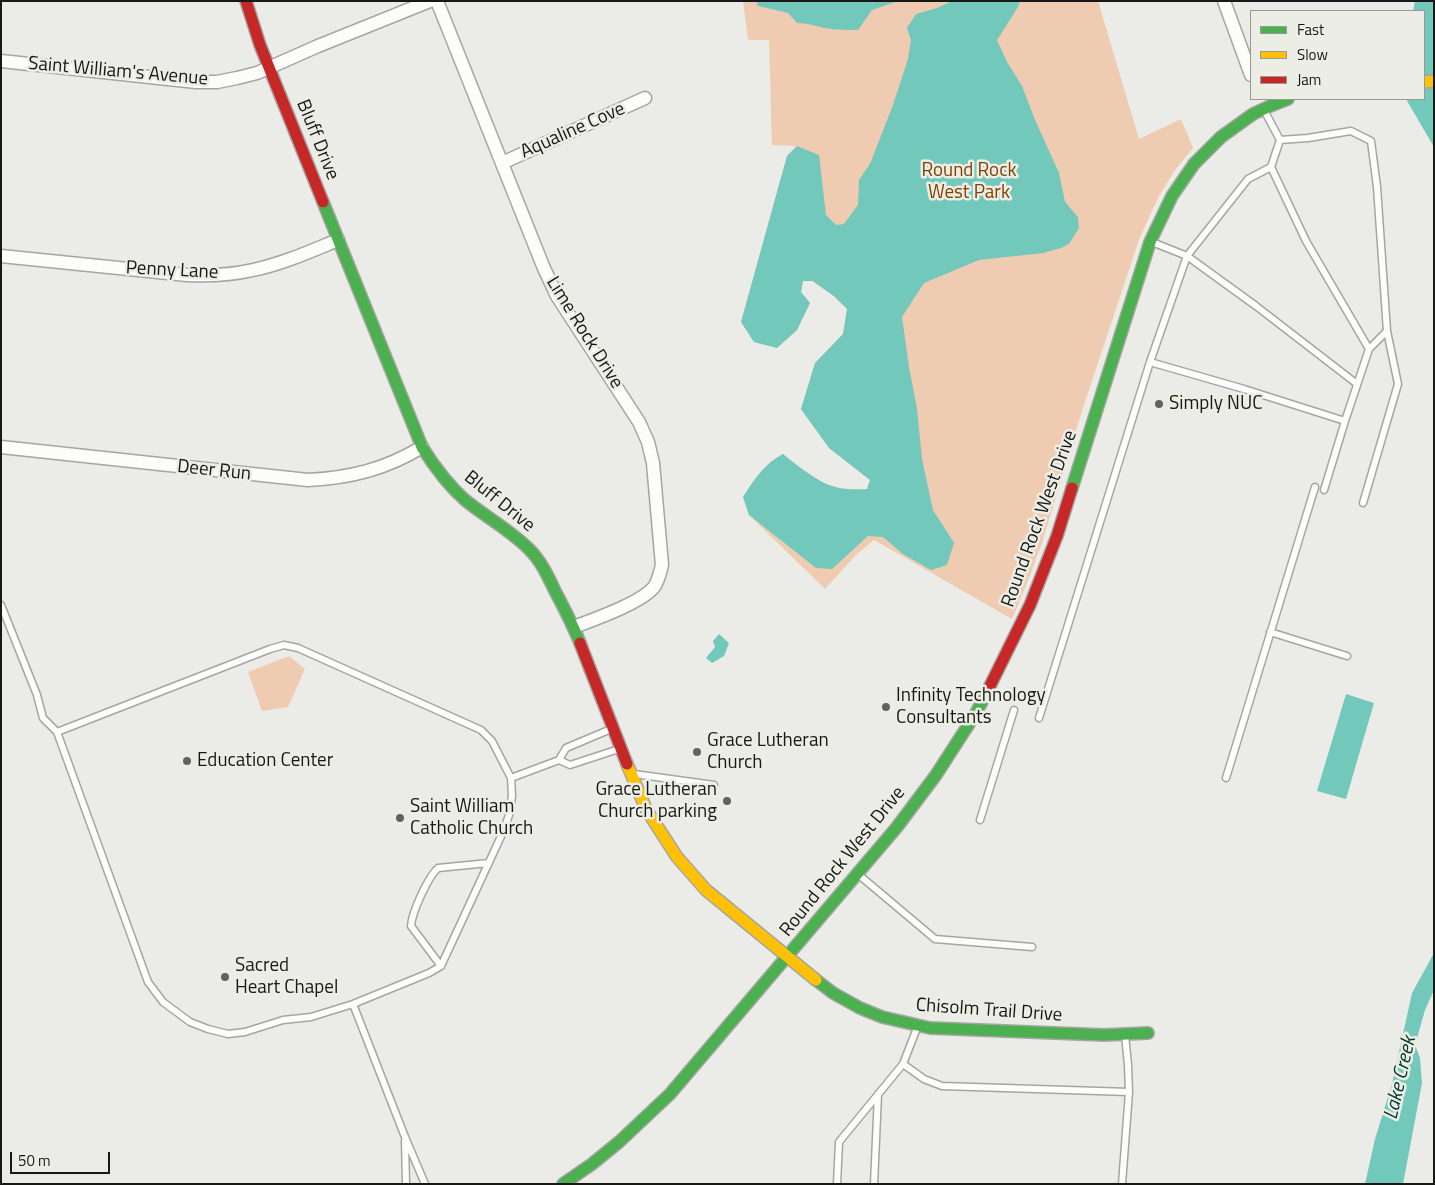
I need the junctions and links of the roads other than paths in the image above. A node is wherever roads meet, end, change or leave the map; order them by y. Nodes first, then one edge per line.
1 (246, 1) edge
2 (430, 1) edge
3 (437, 1) edge
4 (1224, 1) edge
5 (1, 61) edge
6 (269, 67) junction
7 (1250, 72) edge
8 (645, 98) dead end
9 (1283, 100) edge
10 (1262, 104) edge
11 (1280, 140) junction
12 (502, 163) junction
13 (1272, 167) junction
14 (338, 240) junction
15 (1150, 242) junction
16 (1, 256) edge
17 (1187, 256) junction
18 (1386, 330) junction
19 (1369, 349) junction
20 (1150, 362) junction
21 (1357, 384) junction
22 (1345, 421) junction
23 (1, 447) edge
24 (422, 447) junction
25 (1315, 487) dead end
26 (1324, 490) dead end
27 (1363, 503) dead end
28 (1, 605) edge
29 (574, 627) junction
30 (1270, 632) junction
31 (1347, 656) dead end
32 (1014, 710) dead end
33 (1039, 718) dead end
34 (613, 729) junction
35 (57, 732) junction
36 (620, 748) junction
37 (559, 760) junction
38 (631, 773) junction
39 (511, 778) junction
40 (1226, 778) dead end
41 (714, 785) dead end
42 (980, 820) dead end
43 (489, 863) junction
44 (858, 874) junction
45 (1032, 947) dead end
46 (788, 956) junction
47 (441, 966) junction
48 (353, 1004) junction
49 (918, 1025) junction
50 (1148, 1033) dead end
51 (1125, 1034) junction
52 (903, 1064) junction
53 (1128, 1092) junction
54 (878, 1094) junction
55 (405, 1137) junction
56 (575, 1180) edge
57 (406, 1184) edge
58 (425, 1184) edge
59 (563, 1184) edge
60 (837, 1184) edge
61 (874, 1184) edge
62 (1122, 1184) edge

1 - 6 street, Bluff Drive
2 - 6 street, Saint William's Avenue
3 - 12 street, Lime Rock Drive
4 - 7 street
5 - 6 street, Saint William's Avenue
6 - 14 street, Bluff Drive
8 - 12 street, Aqualine Cove
9 - 10 street, Round Rock West Drive
10 - 11 lane
10 - 15 street, Round Rock West Drive
11 - 13 lane
11 - 18 lane
12 - 29 street, Lime Rock Drive
13 - 17 lane
13 - 19 lane
14 - 16 street, Penny Lane
14 - 24 street, Bluff Drive
15 - 17 lane
15 - 44 street, Round Rock West Drive
17 - 20 lane
17 - 21 lane
18 - 19 lane
18 - 27 lane
19 - 21 lane
20 - 22 lane
20 - 33 lane
21 - 22 lane
22 - 26 lane
23 - 24 street, Deer Run
24 - 29 street, Bluff Drive
25 - 30 lane
28 - 35 lane
29 - 34 street, Bluff Drive
30 - 31 lane
30 - 40 lane
32 - 42 lane
34 - 36 street, Bluff Drive
34 - 37 lane
35 - 39 lane
35 - 48 lane
36 - 37 lane
36 - 38 street, Bluff Drive
37 - 39 lane
38 - 41 lane
38 - 46 street, Bluff Drive
39 - 43 lane
43 - 47 lane
43 - 47 lane
44 - 45 lane
44 - 46 street, Round Rock West Drive
46 - 49 street, Chisolm Trail Drive
46 - 56 street, Round Rock West Drive
47 - 48 lane
48 - 55 lane
49 - 51 street, Chisolm Trail Drive
49 - 52 lane
50 - 51 street, Chisolm Trail Drive
51 - 53 lane
52 - 53 lane
52 - 54 lane
53 - 62 lane
54 - 60 lane
54 - 61 lane
55 - 57 lane
55 - 58 lane
56 - 59 street, Round Rock West Drive

